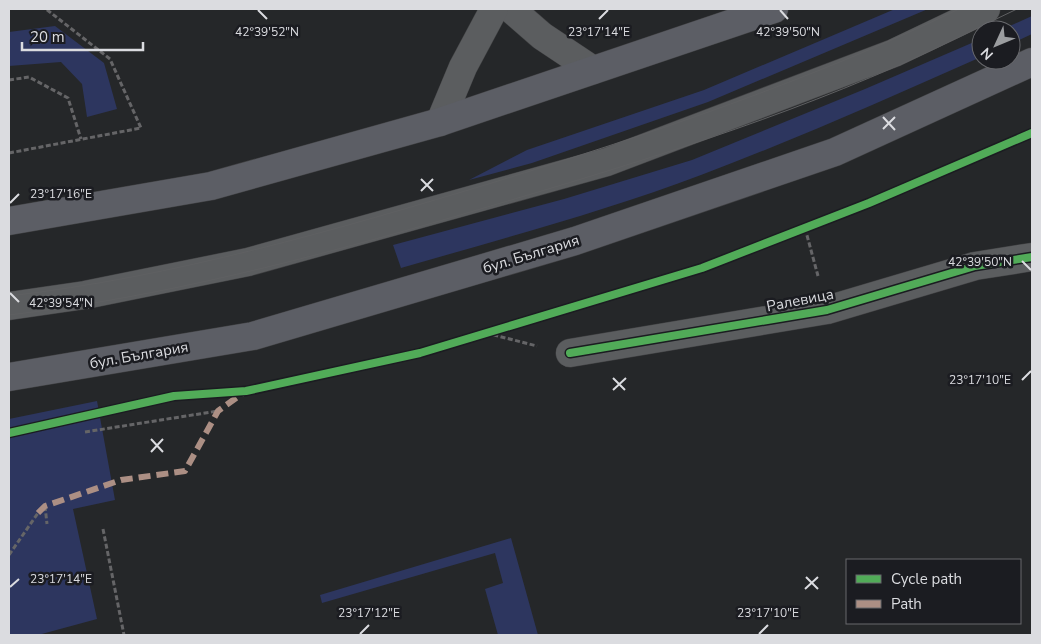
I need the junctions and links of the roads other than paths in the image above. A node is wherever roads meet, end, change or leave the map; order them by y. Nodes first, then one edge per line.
1 (494, 9) edge
2 (511, 9) edge
3 (774, 9) edge
4 (986, 9) edge
5 (1032, 62) edge
6 (593, 70) junction
7 (440, 122) junction
8 (9, 221) edge
9 (1032, 257) edge
10 (9, 306) edge
11 (570, 354) road end
12 (9, 377) edge

1 - 7 street
2 - 6 street
3 - 6 main road
4 - 10 street
5 - 12 main road, бул. България
6 - 7 main road
7 - 8 main road
9 - 11 street, Ралевица

